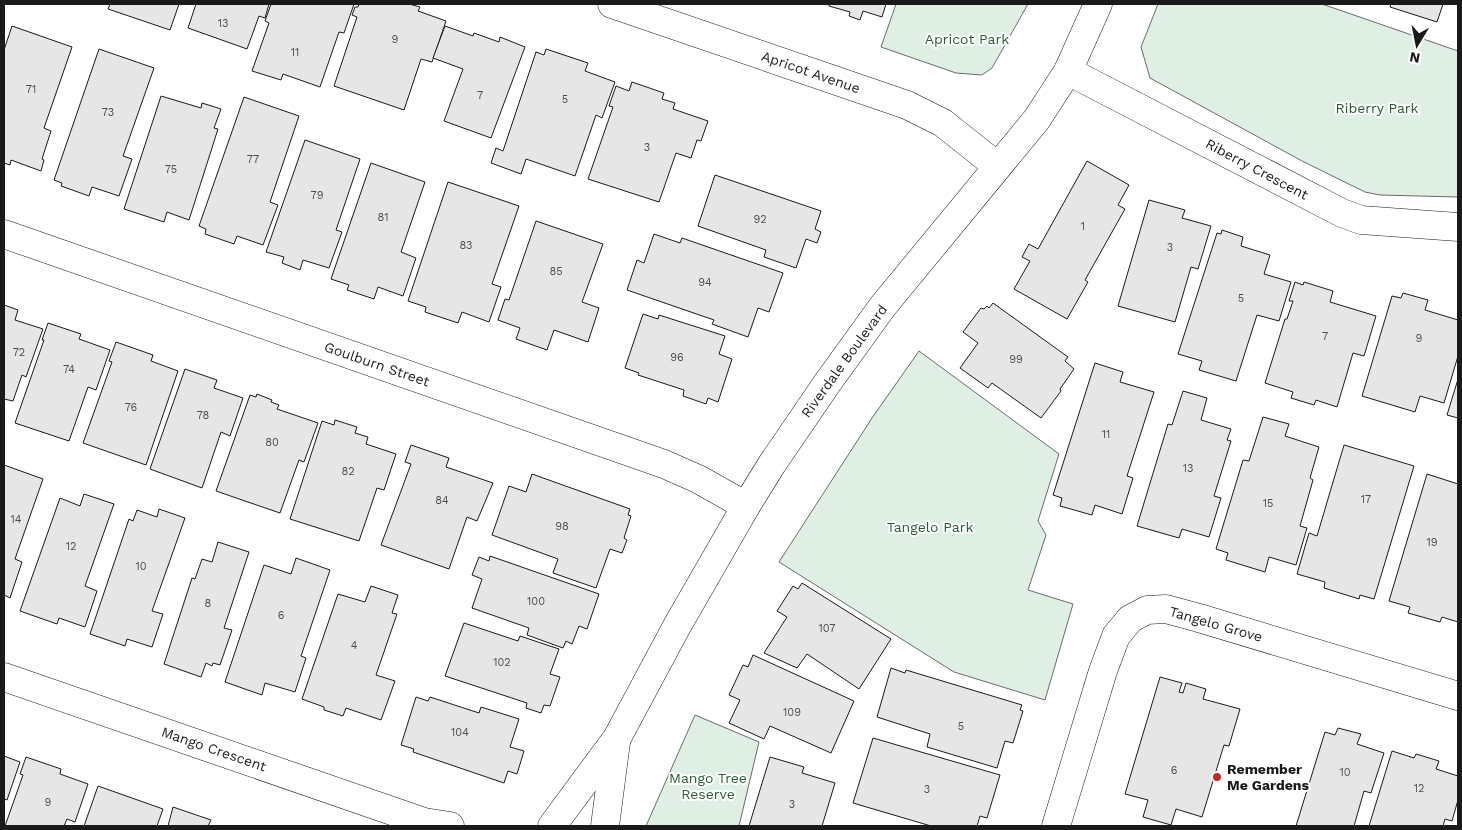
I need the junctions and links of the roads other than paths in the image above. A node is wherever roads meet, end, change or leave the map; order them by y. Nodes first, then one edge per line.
1 (612, 4) edge
2 (1098, 4) edge
3 (1068, 71) junction
4 (997, 166) junction
5 (1458, 227) edge
6 (4, 234) edge
7 (746, 506) junction
8 (4, 677) edge
9 (1458, 696) edge
10 (617, 738) junction
11 (427, 824) edge
12 (450, 826) edge
13 (552, 826) edge
14 (559, 826) edge
15 (569, 826) edge
16 (605, 826) edge
17 (1056, 826) edge

1 - 4 street, Apricot Avenue
2 - 3 street, Riverdale Boulevard
3 - 4 street, Riverdale Boulevard
3 - 5 street, Riberry Crescent
4 - 7 street, Riverdale Boulevard
6 - 7 street, Goulburn Street
7 - 10 street, Riverdale Boulevard
8 - 11 street, Mango Crescent
9 - 17 street, Tangelo Grove
10 - 13 street, Riverdale Boulevard
10 - 16 street, Riverdale Boulevard
11 - 12 street, Mango Crescent
14 - 15 street

